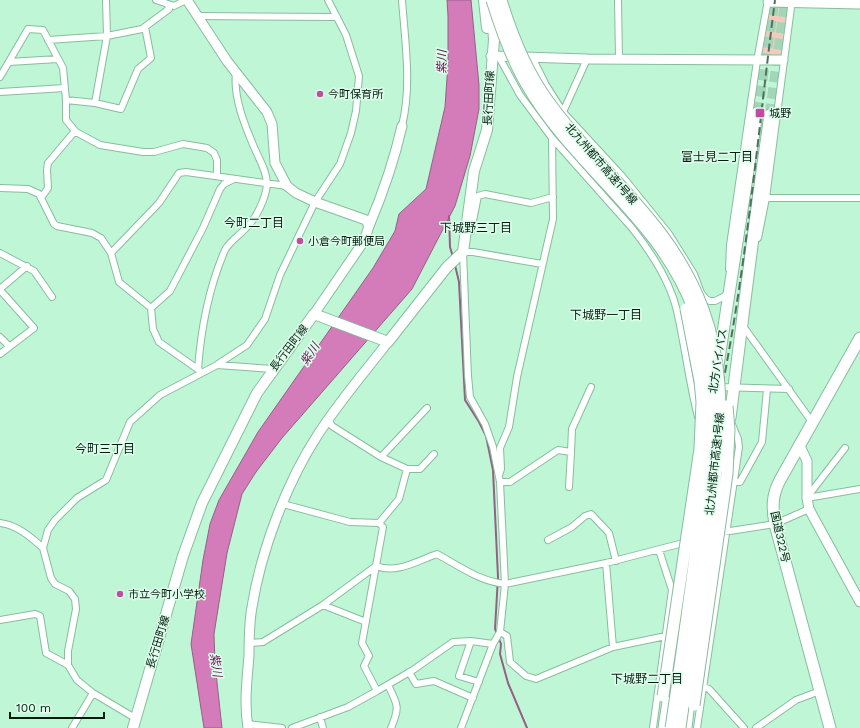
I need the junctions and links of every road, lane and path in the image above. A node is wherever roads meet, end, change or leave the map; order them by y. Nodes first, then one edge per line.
1 (106, 0) edge
2 (156, 0) edge
3 (187, 0) edge
4 (328, 0) edge
5 (402, 0) edge
6 (484, 0) edge
7 (492, 0) edge
8 (501, 0) edge
9 (618, 0) edge
10 (768, 1) edge
11 (791, 2) edge
12 (166, 3) edge
13 (860, 4) edge
14 (198, 16) junction
15 (337, 17) junction
16 (145, 27) junction
17 (107, 36) junction
18 (48, 40) junction
19 (495, 57) junction
20 (532, 57) junction
21 (58, 59) junction
22 (586, 59) junction
23 (619, 59) junction
24 (783, 60) junction
25 (757, 61) junction
26 (8, 62) junction
27 (236, 74) junction
28 (0, 77) edge
29 (65, 88) junction
30 (0, 92) edge
31 (66, 100) junction
32 (95, 102) junction
33 (563, 112) junction
34 (757, 113) tunnel mouth
35 (770, 115) tunnel mouth
36 (402, 126) joint
37 (75, 131) junction
38 (552, 138) junction
39 (217, 176) junction
40 (234, 179) junction
41 (266, 184) junction
42 (287, 186) junction
43 (0, 188) edge
44 (553, 197) junction
45 (41, 198) junction
46 (766, 198) junction
47 (860, 198) edge
48 (315, 202) junction
49 (626, 206) junction
50 (369, 226) junction
51 (466, 230) junction
52 (463, 252) junction
53 (0, 253) edge
54 (111, 253) junction
55 (542, 264) junction
56 (27, 266) junction
57 (0, 290) edge
58 (747, 292) junction
59 (729, 294) junction
60 (697, 296) junction
61 (52, 297) dead end
62 (151, 308) junction
63 (316, 315) junction
64 (743, 326) junction
65 (0, 337) edge
66 (860, 338) edge
67 (385, 341) junction
68 (9, 346) junction
69 (856, 352) edge
70 (0, 354) edge
71 (218, 364) junction
72 (273, 369) junction
73 (199, 372) junction
74 (590, 387) dead end
75 (690, 387) junction
76 (714, 387) junction
77 (734, 387) junction
78 (767, 389) junction
79 (789, 389) junction
80 (427, 408) dead end
81 (328, 419) junction
82 (730, 420) junction
83 (812, 422) junction
84 (799, 444) junction
85 (705, 446) junction
86 (845, 448) dead end
87 (571, 452) junction
88 (434, 454) dead end
89 (381, 457) junction
90 (407, 469) junction
91 (499, 480) junction
92 (734, 482) junction
93 (569, 487) dead end
94 (860, 489) edge
95 (807, 498) junction
96 (283, 504) junction
97 (809, 509) junction
98 (0, 523) edge
99 (379, 523) junction
100 (775, 524) junction
101 (726, 531) junction
102 (713, 534) junction
103 (548, 540) dead end
104 (692, 540) junction
105 (43, 548) junction
106 (659, 550) junction
107 (616, 561) junction
108 (606, 563) junction
109 (376, 566) junction
110 (505, 584) junction
111 (860, 602) edge
112 (323, 605) junction
113 (0, 620) edge
114 (366, 622) junction
115 (500, 632) junction
116 (666, 636) junction
117 (471, 641) junction
118 (249, 643) junction
119 (493, 644) junction
120 (613, 647) junction
121 (68, 665) junction
122 (409, 672) junction
123 (478, 682) junction
124 (388, 685) junction
125 (704, 687) junction
126 (377, 691) junction
127 (93, 692) junction
128 (820, 692) junction
129 (472, 698) junction
130 (320, 718) junction
131 (134, 723) edge
132 (248, 726) edge
133 (72, 728) edge
134 (282, 728) edge
135 (292, 728) edge
136 (323, 728) edge
137 (391, 728) edge
138 (460, 728) edge
139 (653, 728) edge
140 (662, 728) edge
141 (671, 728) edge
142 (680, 728) edge
143 (686, 728) edge
144 (691, 728) edge
145 (697, 728) edge
146 (744, 728) edge
147 (756, 728) edge
148 (830, 728) edge

1 - 17 street
2 - 12 street
3 - 12 street
3 - 14 street
4 - 15 street
5 - 36 street
6 - 19 main road, 長行田町線
7 - 19 main road, 長行田町線
7 - 49 highway, 北九州都市高速1号線, bridge
8 - 60 highway, 北九州都市高速1号線, bridge
9 - 23 street
10 - 11 street
10 - 25 street
11 - 13 street
11 - 24 street
12 - 16 street
14 - 15 street
14 - 27 street
15 - 48 street
16 - 17 street
16 - 32 street
17 - 18 street
17 - 32 street
18 - 21 street
18 - 26 street
19 - 20 street
19 - 38 street
19 - 51 main road, 長行田町線
20 - 22 street
20 - 33 street
21 - 26 street
21 - 29 street
22 - 23 street
22 - 33 street
23 - 25 street
24 - 25 street
24 - 46 street
25 - 59 street
26 - 28 street
27 - 41 street
27 - 42 street
29 - 30 street
29 - 31 street
31 - 32 street
31 - 37 street
33 - 59 street
34 - 59 highway, 北方バイパス
35 - 58 highway, 北方バイパス
36 - 50 street
37 - 39 street
37 - 45 street
38 - 44 street
38 - 75 street
39 - 40 street
39 - 54 street
40 - 41 street
40 - 62 street
41 - 42 street
41 - 73 street
42 - 48 street
43 - 45 street
44 - 51 street
44 - 55 street
45 - 54 street
46 - 47 street
46 - 58 street
48 - 50 street
48 - 71 street
49 - 140 highway, bridge
49 - 141 highway, 北九州都市高速1号線, bridge
50 - 63 street
51 - 52 main road, 長行田町線
52 - 55 street
52 - 67 main road
52 - 91 street
53 - 56 street
54 - 62 street
55 - 91 street
56 - 57 street
56 - 61 street
57 - 68 street
58 - 64 highway, 北方バイパス
59 - 76 highway, 北方バイパス
60 - 142 highway, 北九州都市高速1号線, bridge
60 - 144 highway, bridge
62 - 73 street
63 - 67 main road, 長行田町線
63 - 72 main road, 長行田町線
64 - 77 highway, 北方バイパス
64 - 79 street
65 - 68 street
66 - 69 highway, 国道322号
67 - 81 street
68 - 70 street
69 - 83 highway, 国道322号
71 - 72 street
71 - 73 street
72 - 131 main road, 長行田町線
73 - 105 street
74 - 87 street
75 - 76 street
75 - 85 street
76 - 77 street
76 - 85 highway, 北方バイパス
77 - 78 street
77 - 82 highway, 北方バイパス
78 - 79 street
78 - 92 street
79 - 83 street
80 - 89 street
81 - 89 street
81 - 96 street
82 - 92 street
82 - 102 highway, 北方バイパス
83 - 84 highway, 国道322号
84 - 95 street
84 - 100 highway, 国道322号
85 - 104 highway, 北方バイパス
86 - 95 street
87 - 91 street
87 - 93 street
88 - 90 street
89 - 90 street
90 - 99 street
91 - 110 street
92 - 101 street
94 - 95 street
95 - 97 street
96 - 99 street
96 - 118 street
97 - 100 street
97 - 111 street
98 - 105 street
99 - 109 street
100 - 101 street
100 - 128 highway, 国道322号
101 - 102 street
101 - 125 street
102 - 104 street
102 - 143 highway, 北方バイパス
103 - 107 street
104 - 106 street
104 - 140 highway, 北方バイパス
105 - 121 street
106 - 107 street
106 - 116 street
107 - 108 street
108 - 110 street
108 - 120 street
109 - 110 street
109 - 112 street
109 - 114 street
110 - 115 street
112 - 114 street
112 - 118 street
113 - 121 street
114 - 126 street
115 - 119 street
115 - 120 street
116 - 120 street
116 - 139 street
117 - 119 street
117 - 122 street
117 - 123 street
118 - 132 street
119 - 123 street
121 - 127 street
122 - 124 street
122 - 129 street
123 - 129 street
124 - 126 street
124 - 137 street
125 - 145 street
125 - 146 street
126 - 130 street
127 - 131 street
127 - 133 street
128 - 147 street
128 - 148 highway, 国道322号
129 - 138 street
130 - 135 street
130 - 136 street
132 - 134 street

